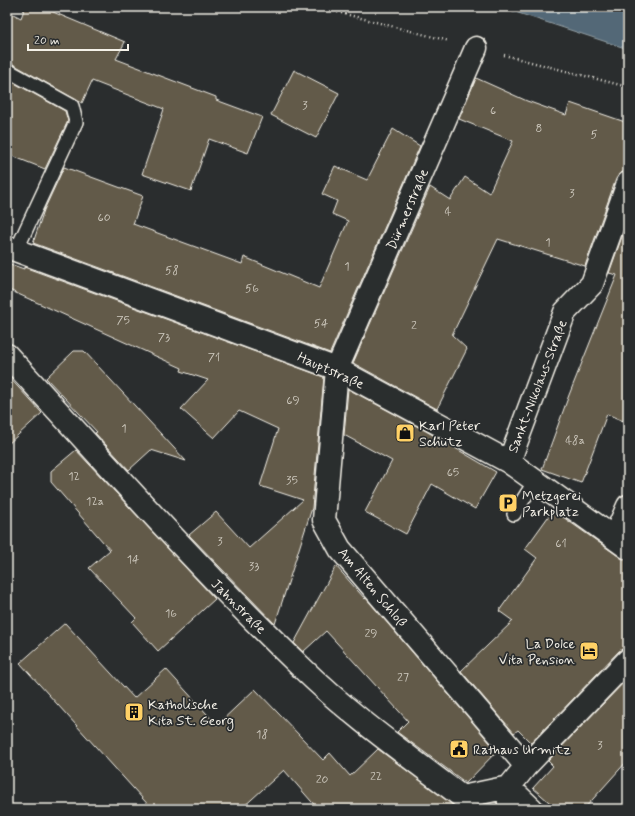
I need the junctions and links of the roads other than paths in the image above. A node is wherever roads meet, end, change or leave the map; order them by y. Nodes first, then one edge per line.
1 (476, 48) dead end
2 (7, 70) edge
3 (628, 183) edge
4 (12, 249) edge
5 (7, 355) edge
6 (337, 369) junction
7 (509, 462) junction
8 (535, 481) junction
9 (628, 506) edge
10 (514, 514) dead end
11 (621, 543) edge
12 (628, 660) edge
13 (526, 766) junction
14 (509, 787) junction
15 (509, 809) edge
16 (532, 809) edge

1 - 6 street, Dürmerstraße
2 - 4 lane
3 - 7 street, Sankt-Nikolaus-Straße
4 - 6 street, Hauptstraße
5 - 14 street, Jahnstraße
6 - 7 street, Hauptstraße
6 - 13 street, Am Alten Schloß
7 - 8 street, Hauptstraße
8 - 10 lane
8 - 11 street, Hauptstraße
9 - 11 street
12 - 13 street
13 - 14 street
14 - 15 street
14 - 16 street

